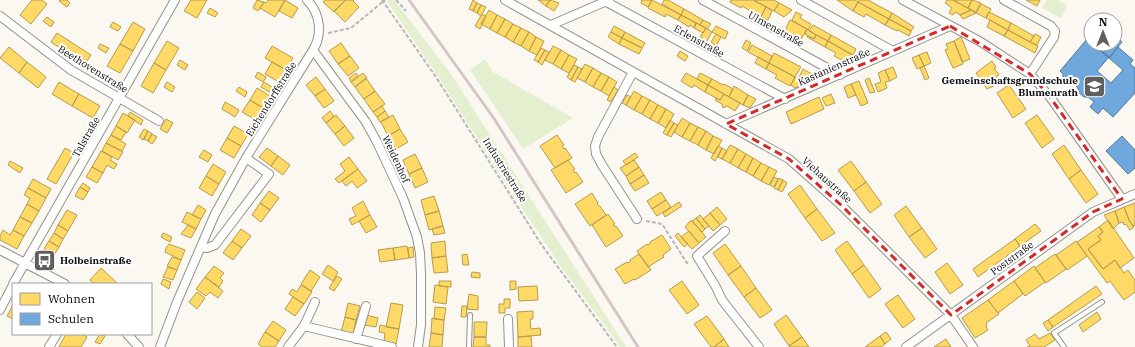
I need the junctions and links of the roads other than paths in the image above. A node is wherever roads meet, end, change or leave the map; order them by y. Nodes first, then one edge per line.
1 (175, 0) edge
2 (307, 0) edge
3 (505, 0) edge
4 (606, 0) edge
5 (703, 0) edge
6 (801, 0) edge
7 (903, 0) edge
8 (1004, 0) edge
9 (0, 16) edge
10 (551, 25) junction
11 (950, 26) junction
12 (313, 50) junction
13 (893, 52) junction
14 (634, 72) junction
15 (1030, 74) junction
16 (840, 75) junction
17 (120, 98) junction
18 (785, 99) junction
19 (159, 121) dead end
20 (726, 124) junction
21 (246, 158) junction
22 (1135, 194) edge
23 (1122, 199) junction
24 (637, 219) road end
25 (725, 231) dead end
26 (201, 247) junction
27 (0, 250) edge
28 (24, 263) junction
29 (14, 283) edge
30 (64, 283) edge
31 (12, 286) edge
32 (315, 302) dead end
33 (1102, 302) dead end
34 (366, 306) dead end
35 (0, 310) edge
36 (470, 315) dead end
37 (951, 315) junction
38 (508, 319) dead end
39 (304, 326) junction
40 (55, 335) edge
41 (128, 335) edge
42 (356, 339) junction
43 (49, 347) edge
44 (140, 347) edge
45 (160, 347) edge
46 (288, 347) edge
47 (392, 347) edge
48 (418, 347) edge
49 (468, 347) edge
50 (509, 347) edge
51 (759, 347) edge
52 (906, 347) edge
53 (972, 347) edge
54 (1064, 347) edge

1 - 17 street, Talstraße
2 - 12 street
3 - 10 street, Viehaustraße
4 - 10 street
4 - 18 street, Erlenstraße
5 - 16 street, Ulmenstraße
6 - 13 street
7 - 11 street
8 - 15 street
9 - 17 street, Beethovenstraße
10 - 14 street, Viehaustraße
11 - 13 street, Kastanienstraße
11 - 15 street
12 - 21 street, Eichendorffstraße
12 - 48 street, Weidenhof
13 - 16 street, Kastanienstraße
14 - 20 street, Viehaustraße
14 - 24 street
15 - 23 street
16 - 18 street, Kastanienstraße
17 - 19 street, Beethovenstraße
17 - 28 street, Talstraße
18 - 20 street, Kastanienstraße
20 - 37 street, Viehaustraße
21 - 26 street, Eichendorffstraße
21 - 26 street
22 - 23 street, Poststraße
23 - 37 street, Poststraße
25 - 51 street
26 - 45 street, Eichendorffstraße
27 - 28 street
28 - 29 street, Talstraße
28 - 30 street
31 - 35 street, Talstraße
32 - 39 street
33 - 54 lane
34 - 42 street
36 - 49 lane
37 - 52 street, Poststraße
37 - 53 street, Viehaustraße
38 - 50 street
39 - 42 street
39 - 46 street
40 - 43 street
41 - 44 street
42 - 47 street

